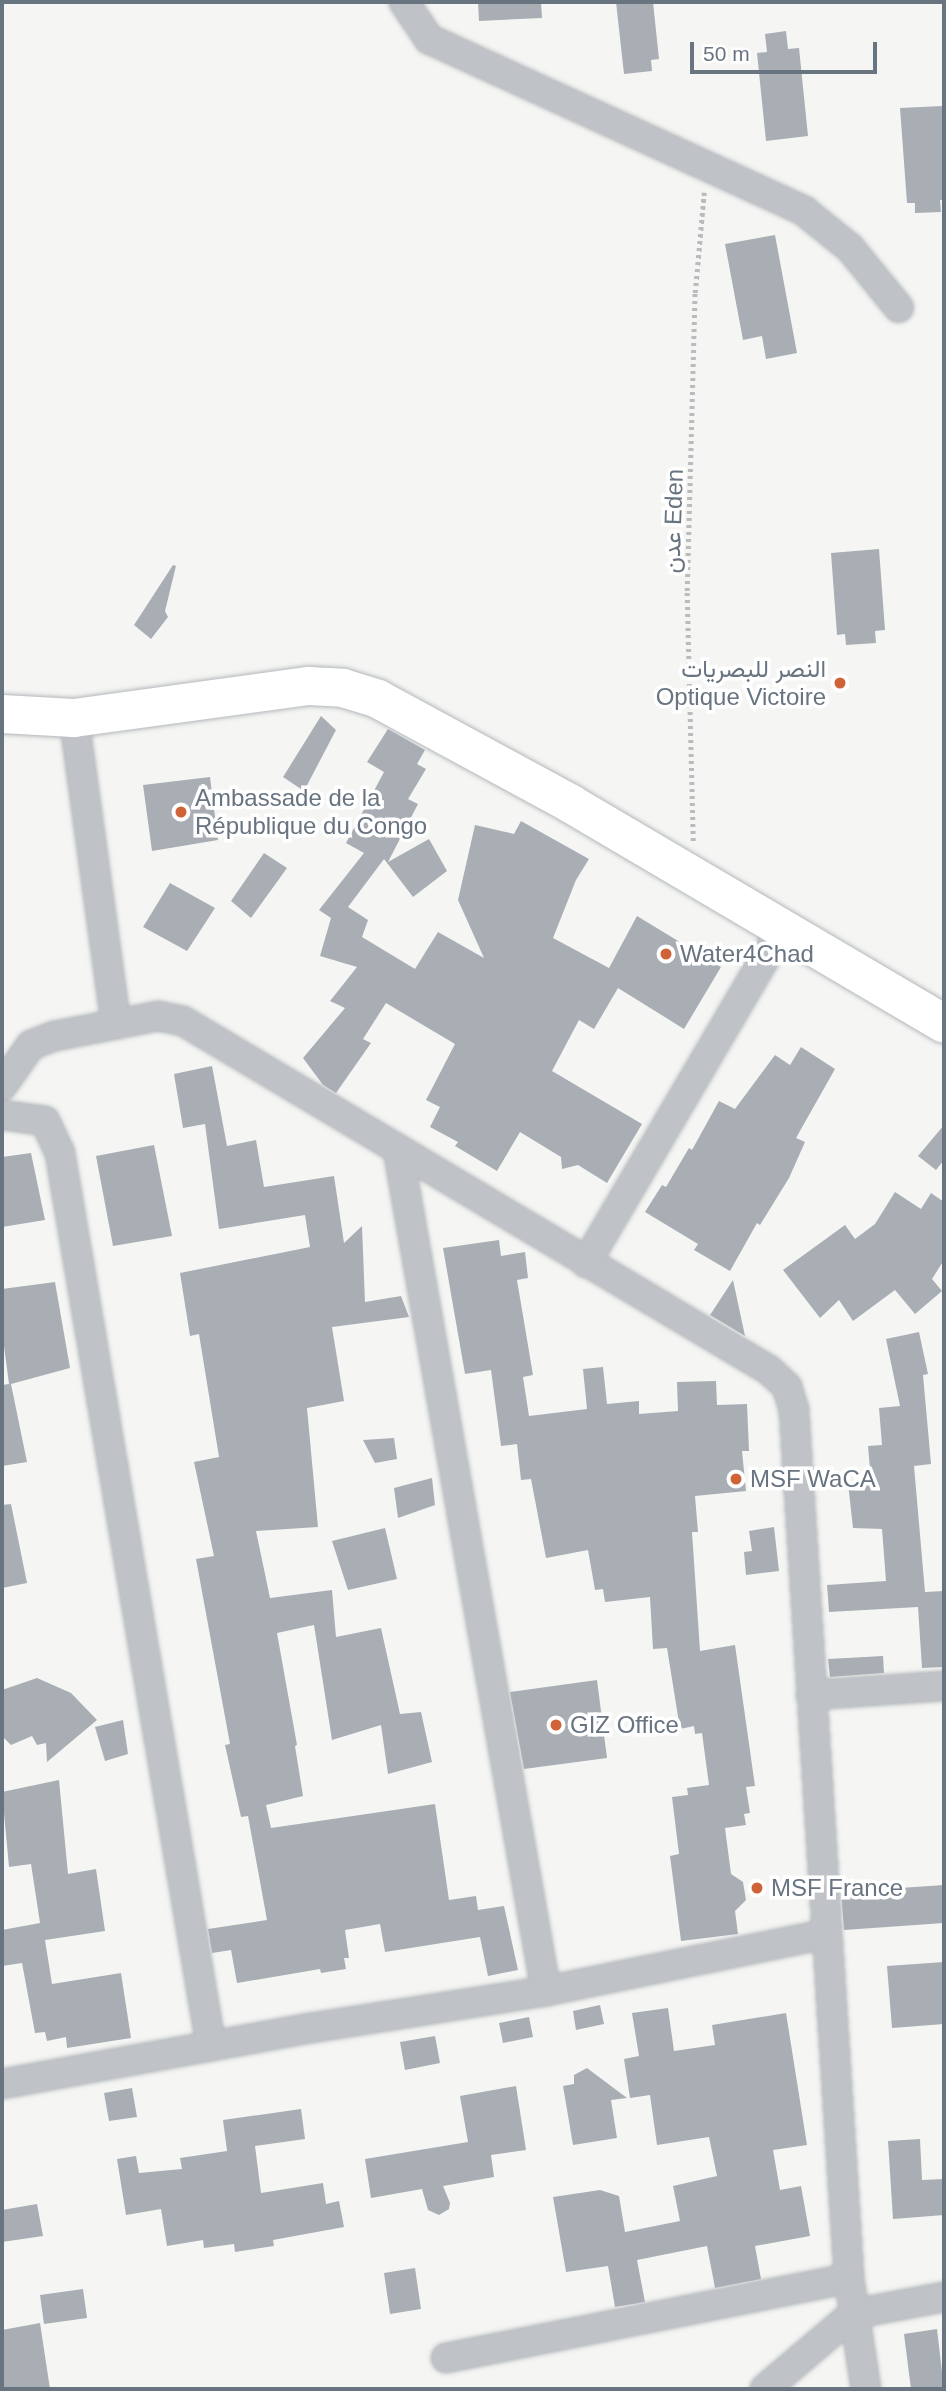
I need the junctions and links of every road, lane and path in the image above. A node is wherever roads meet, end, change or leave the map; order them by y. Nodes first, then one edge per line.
1 (404, 2) edge
2 (707, 167) junction
3 (899, 307) dead end
4 (2, 714) edge
5 (74, 718) junction
6 (693, 877) junction
7 (781, 930) junction
8 (116, 1024) junction
9 (944, 1024) edge
10 (2, 1086) edge
11 (2, 1115) edge
12 (398, 1150) junction
13 (586, 1263) junction
14 (944, 1686) edge
15 (811, 1695) junction
16 (825, 1934) junction
17 (546, 1991) junction
18 (211, 2046) junction
19 (2, 2084) edge
20 (849, 2278) junction
21 (944, 2297) edge
22 (853, 2314) junction
23 (446, 2358) dead end
24 (765, 2389) edge
25 (866, 2389) edge

1 - 2 street
2 - 3 street
2 - 6 path, عدن Eden
4 - 5 street
5 - 6 street
5 - 8 street
6 - 7 street
7 - 9 street
7 - 13 street
8 - 10 street
8 - 12 street
11 - 18 street
12 - 13 street
12 - 17 street
13 - 15 street
14 - 15 street
15 - 16 street
16 - 17 street
16 - 20 street
17 - 18 street
18 - 19 street
20 - 22 street
20 - 23 street
21 - 22 street
22 - 24 street
22 - 25 street

